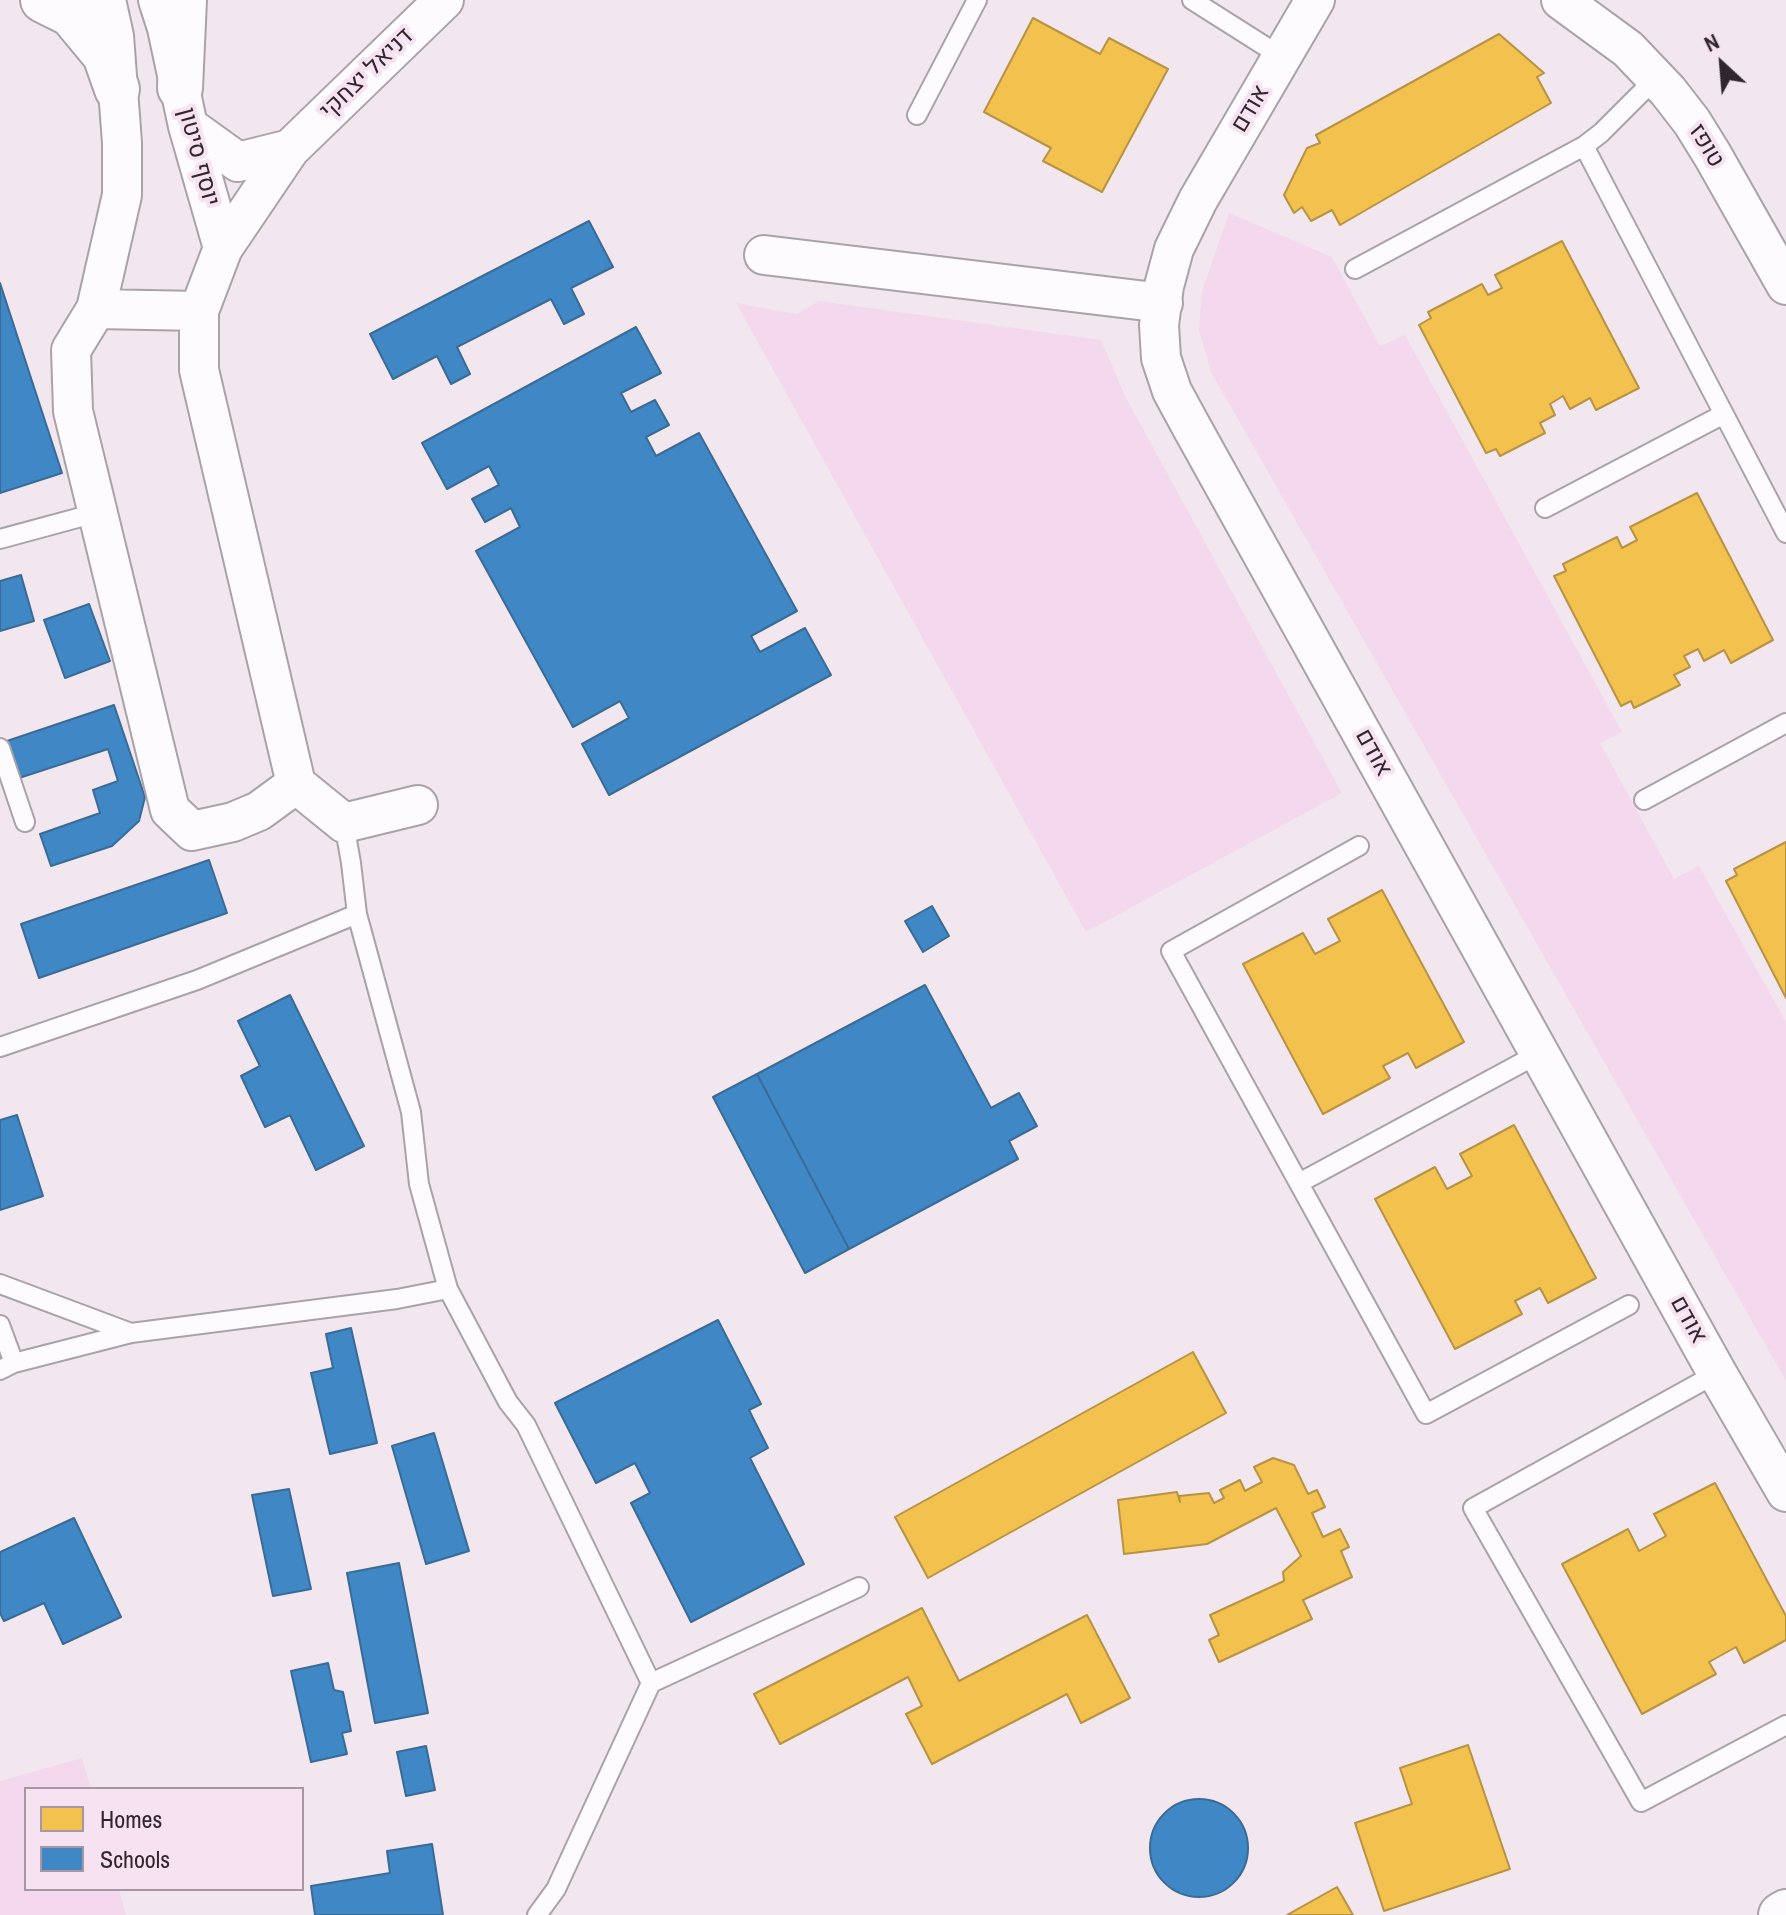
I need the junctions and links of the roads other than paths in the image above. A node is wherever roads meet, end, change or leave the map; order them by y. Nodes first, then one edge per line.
1 (43, 0) edge
2 (106, 0) edge
3 (158, 0) edge
4 (184, 0) edge
5 (444, 0) edge
6 (977, 0) edge
7 (1192, 0) edge
8 (1315, 0) edge
9 (1561, 0) edge
10 (1282, 57) junction
11 (1656, 78) junction
12 (117, 89) junction
13 (184, 107) junction
14 (917, 115) dead end
15 (1584, 146) junction
16 (290, 149) junction
17 (223, 248) junction
18 (764, 255) dead end
19 (1355, 269) dead end
20 (1786, 285) edge
21 (1163, 303) junction
22 (96, 309) junction
23 (199, 311) junction
24 (1724, 414) junction
25 (1545, 508) dead end
26 (96, 513) junction
27 (1786, 533) edge
28 (0, 539) edge
29 (1786, 723) edge
30 (0, 748) edge
31 (296, 784) junction
32 (1644, 800) dead end
33 (418, 805) dead end
34 (25, 822) dead end
35 (344, 823) junction
36 (1359, 846) dead end
37 (357, 914) junction
38 (0, 1047) edge
39 (1540, 1053) junction
40 (1299, 1183) junction
41 (0, 1284) edge
42 (448, 1289) junction
43 (1629, 1305) dead end
44 (0, 1325) edge
45 (131, 1333) junction
46 (7, 1367) edge
47 (1717, 1373) junction
48 (1786, 1492) edge
49 (859, 1587) dead end
50 (651, 1683) junction
51 (1786, 1725) edge
52 (1786, 1912) edge
53 (537, 1915) edge
54 (1781, 1915) edge

1 - 12 main road
2 - 12 street
3 - 13 street, יוסף סיטון
4 - 13 main road
5 - 16 street, דניאל יצחקי
6 - 14 lane
7 - 10 lane
8 - 10 street, אודם
9 - 11 street, טופז
10 - 21 street, אודם
11 - 15 lane
11 - 20 street, טופז
12 - 22 street
13 - 16 street
13 - 17 street, יוסף סיטון
15 - 19 lane
15 - 24 lane
16 - 17 street, דניאל יצחקי
17 - 23 street
18 - 21 street
21 - 39 street, אודם
22 - 23 street
22 - 26 street
23 - 31 street
24 - 25 lane
24 - 27 lane
26 - 28 lane
26 - 31 street
29 - 32 lane
30 - 34 lane
31 - 35 street
33 - 35 street
35 - 37 lane
36 - 40 lane
37 - 38 lane
37 - 42 lane
39 - 40 lane
39 - 47 street, אודם
40 - 43 lane
41 - 45 lane
42 - 45 lane
42 - 50 lane
44 - 46 lane
45 - 46 lane
47 - 48 street, אודם
47 - 51 lane
49 - 50 lane
50 - 53 lane
52 - 54 main road

